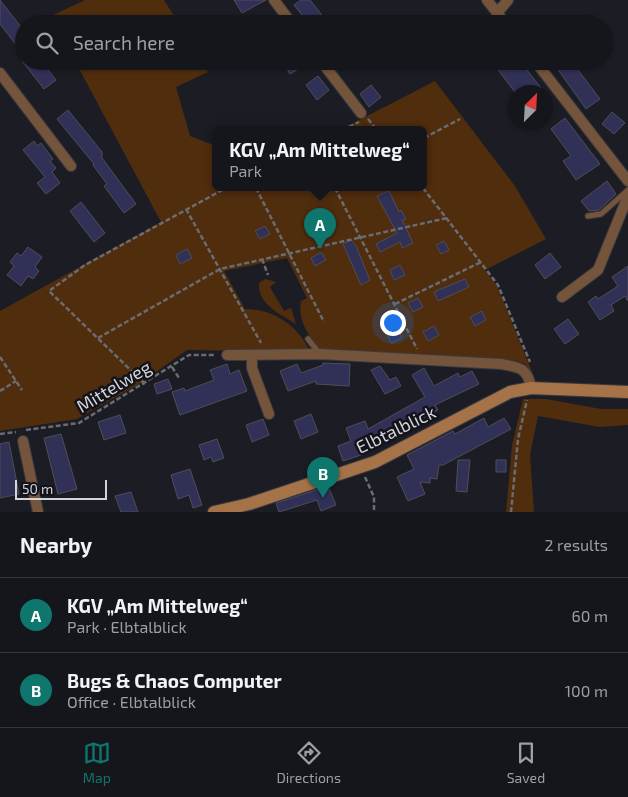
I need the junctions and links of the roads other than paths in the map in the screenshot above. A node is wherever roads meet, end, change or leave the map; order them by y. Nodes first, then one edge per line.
1 (274, 0) edge
2 (487, 0) edge
3 (508, 0) edge
4 (497, 13) joint
5 (285, 15) edge
6 (328, 70) edge
7 (542, 70) edge
8 (0, 74) edge
9 (364, 116) road end
10 (71, 166) dead end
11 (628, 181) edge
12 (628, 190) edge
13 (628, 196) edge
14 (588, 216) dead end
15 (562, 297) dead end
16 (308, 339) dead end
17 (320, 354) junction
18 (227, 355) dead end
19 (252, 355) junction
20 (531, 388) junction
21 (625, 391) edge
22 (270, 414) dead end
23 (23, 441) dead end
24 (38, 512) edge
25 (214, 512) edge

1 - 5 street
2 - 4 street
3 - 4 street
6 - 9 street
7 - 11 street
8 - 10 street
12 - 14 lane
13 - 15 street
16 - 17 lane
17 - 19 street
17 - 20 street
18 - 19 street
19 - 22 street
20 - 21 street, Elbtalblick
20 - 25 street, Elbtalblick
23 - 24 street

